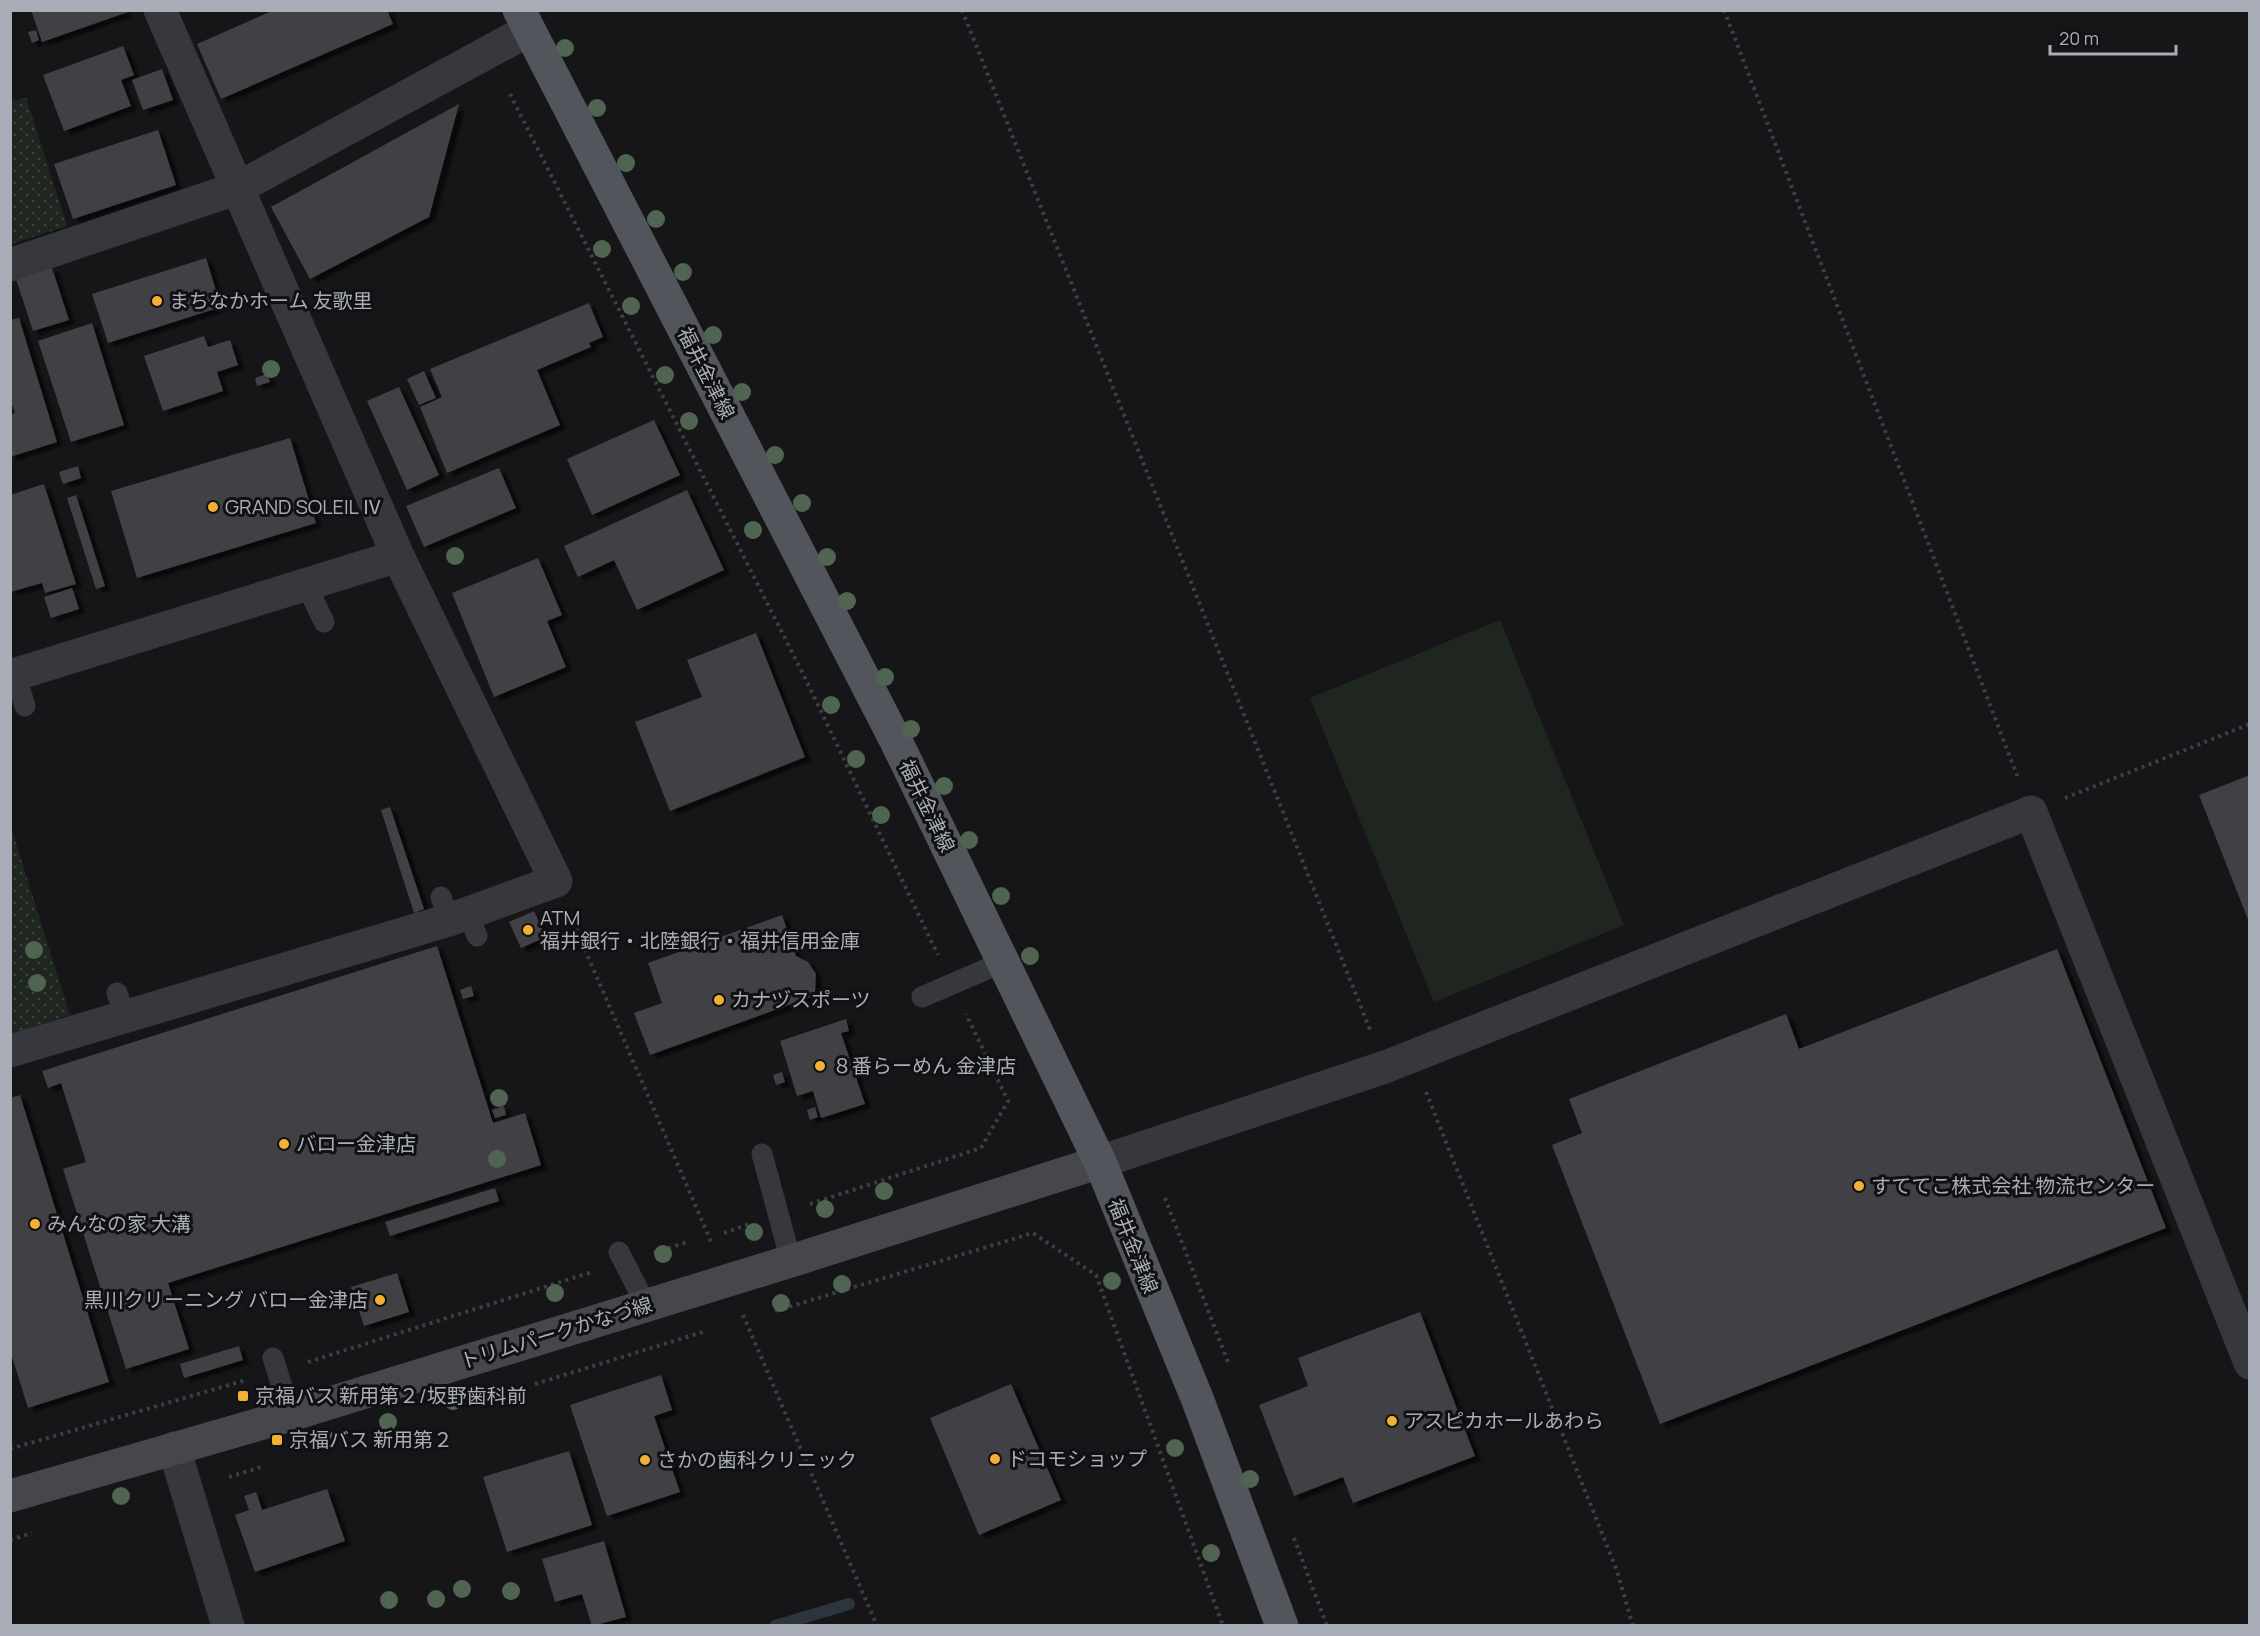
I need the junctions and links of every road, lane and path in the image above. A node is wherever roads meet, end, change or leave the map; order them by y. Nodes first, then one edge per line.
1 (160, 10) edge
2 (962, 10) edge
3 (1724, 10) edge
4 (524, 20) edge
5 (510, 94) dead end
6 (238, 188) junction
7 (10, 265) edge
8 (398, 556) junction
9 (306, 584) junction
10 (324, 622) dead end
11 (13, 675) edge
12 (25, 706) dead end
13 (2250, 724) edge
14 (2031, 812) junction
15 (556, 881) junction
16 (1003, 962) junction
17 (951, 983) junction
18 (922, 997) dead end
19 (10, 1051) edge
20 (1398, 1061) junction
21 (762, 1154) dead end
22 (1100, 1162) junction
23 (779, 1214) junction
24 (724, 1233) dead end
25 (687, 1242) dead end
26 (622, 1257) junction
27 (791, 1261) junction
28 (728, 1280) junction
29 (646, 1305) junction
30 (775, 1311) dead end
31 (2250, 1363) edge
32 (275, 1364) junction
33 (291, 1415) junction
34 (174, 1448) junction
35 (10, 1449) edge
36 (10, 1496) edge
37 (228, 1626) edge
38 (878, 1626) edge
39 (1223, 1626) edge
40 (1282, 1626) edge
41 (1633, 1626) edge

1 - 6 street
2 - 20 path
3 - 14 path
4 - 6 street
4 - 16 main road, 福井金津線
5 - 17 path
6 - 7 street
6 - 8 street
8 - 9 street
8 - 15 street
9 - 10 lane
9 - 11 street
11 - 12 lane
13 - 14 path
14 - 20 street
14 - 31 street
15 - 19 street
15 - 28 path
16 - 17 lane
16 - 22 main road, 福井金津線
17 - 18 lane
17 - 23 path
20 - 22 street
20 - 41 path
21 - 23 lane
22 - 27 main road, トリムパークかなづ線
22 - 40 main road, 福井金津線
23 - 24 path
23 - 27 lane
25 - 26 path
26 - 29 lane
26 - 32 path
27 - 28 main road, トリムパークかなづ線
28 - 29 main road, トリムパークかなづ線
28 - 38 path
29 - 33 main road, トリムパークかなづ線
30 - 39 path
32 - 33 lane
32 - 35 path
33 - 34 main road, トリムパークかなづ線
34 - 36 main road, トリムパークかなづ線
34 - 37 street

